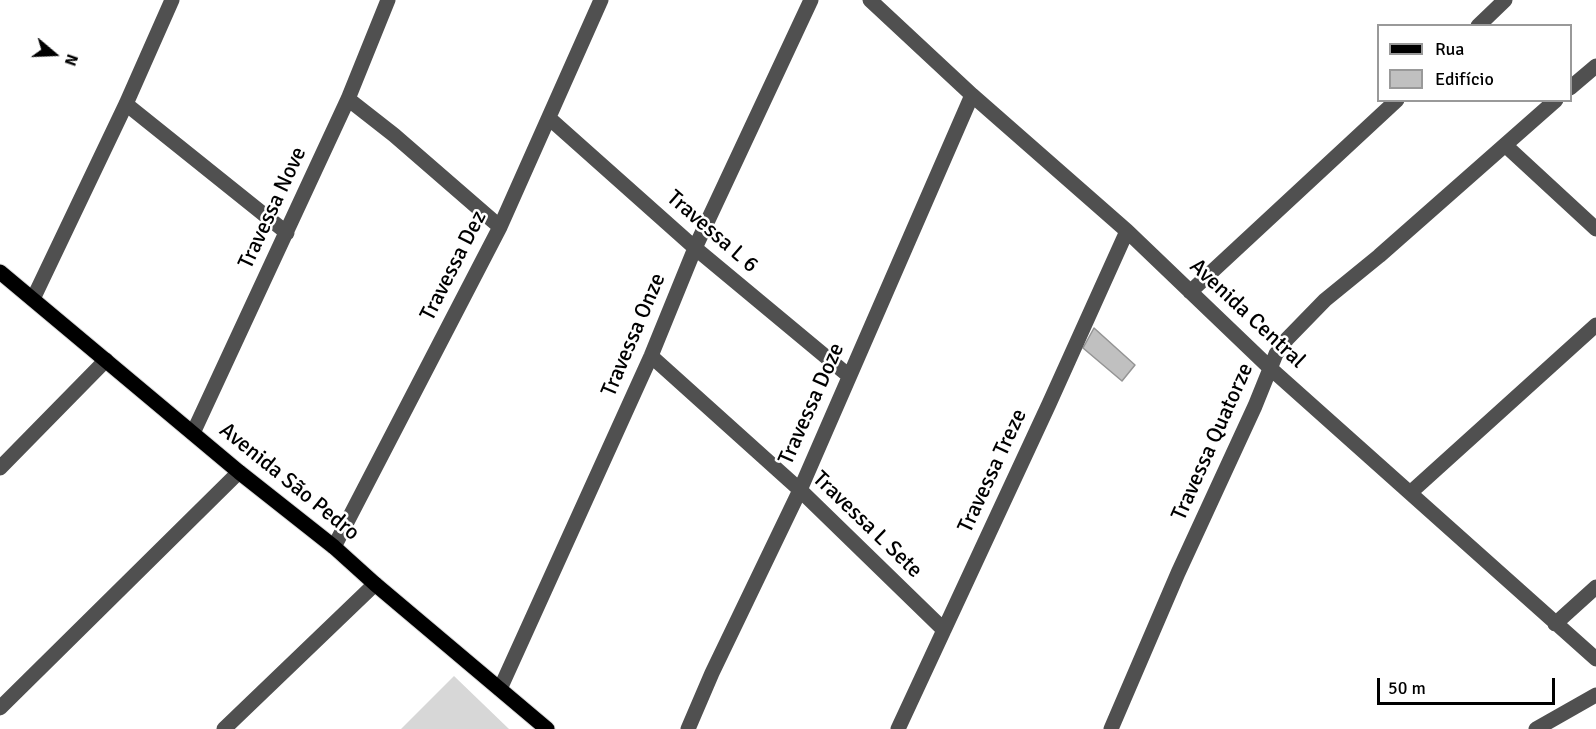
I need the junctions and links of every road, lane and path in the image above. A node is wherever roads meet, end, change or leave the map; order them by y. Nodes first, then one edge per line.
1 (172, 0) edge
2 (388, 0) edge
3 (601, 0) edge
4 (811, 0) edge
5 (870, 0) edge
6 (1505, 0) edge
7 (1480, 24) edge
8 (1596, 66) edge
9 (1572, 86) edge
10 (972, 95) junction
11 (348, 99) junction
12 (1395, 102) edge
13 (1554, 102) edge
14 (126, 104) junction
15 (549, 118) junction
16 (1505, 145) junction
17 (500, 228) junction
18 (1596, 229) edge
19 (1127, 231) junction
20 (287, 234) junction
21 (695, 248) junction
22 (0, 272) edge
23 (1190, 291) junction
24 (33, 299) junction
25 (1596, 325) edge
26 (651, 356) junction
27 (106, 360) junction
28 (1270, 368) junction
29 (849, 376) junction
30 (193, 433) junction
31 (0, 468) edge
32 (239, 472) junction
33 (800, 490) junction
34 (1410, 493) junction
35 (334, 547) junction
36 (375, 584) junction
37 (1596, 587) edge
38 (1556, 624) junction
39 (944, 630) junction
40 (1596, 659) edge
41 (500, 689) junction
42 (1596, 695) edge
43 (0, 708) edge
44 (224, 729) edge
45 (547, 729) edge
46 (688, 729) edge
47 (898, 729) edge
48 (1111, 729) edge
49 (1536, 729) edge

1 - 14 street
2 - 11 street, Travessa Nove
3 - 15 street, Travessa Dez
4 - 21 street, Travessa Onze
5 - 10 street, Avenida Central
6 - 7 street
8 - 9 street
10 - 19 street, Avenida Central
10 - 29 street, Travessa Doze
11 - 17 street
11 - 20 street, Travessa Nove
12 - 23 street
13 - 16 street, Travessa Quatorze
14 - 20 street
14 - 24 street
15 - 17 street, Travessa Dez
15 - 21 street, Travessa L 6
16 - 18 street
16 - 28 street, Travessa Quatorze
17 - 35 street, Travessa Dez
19 - 23 street, Avenida Central
19 - 39 street, Travessa Treze
20 - 30 street, Travessa Nove
21 - 26 street, Travessa Onze
21 - 29 street, Travessa L 6
22 - 24 main road, Avenida São Pedro
23 - 28 street, Avenida Central
24 - 27 main road, Avenida São Pedro
25 - 34 street
26 - 33 street, Travessa L Sete
26 - 41 street, Travessa Onze
27 - 30 main road, Avenida São Pedro
27 - 31 street
28 - 34 street, Avenida Central
28 - 48 street, Travessa Quatorze
29 - 33 street, Travessa Doze
30 - 32 main road, Avenida São Pedro
32 - 35 main road, Avenida São Pedro
32 - 43 street
33 - 39 street, Travessa L Sete
33 - 46 street, Travessa Doze
34 - 38 street, Avenida Central
35 - 36 main road, Avenida São Pedro
36 - 41 main road, Avenida São Pedro
36 - 44 street
37 - 38 street
38 - 40 street, Avenida Central
39 - 47 street, Travessa Treze
41 - 45 main road, Avenida São Pedro
42 - 49 street

